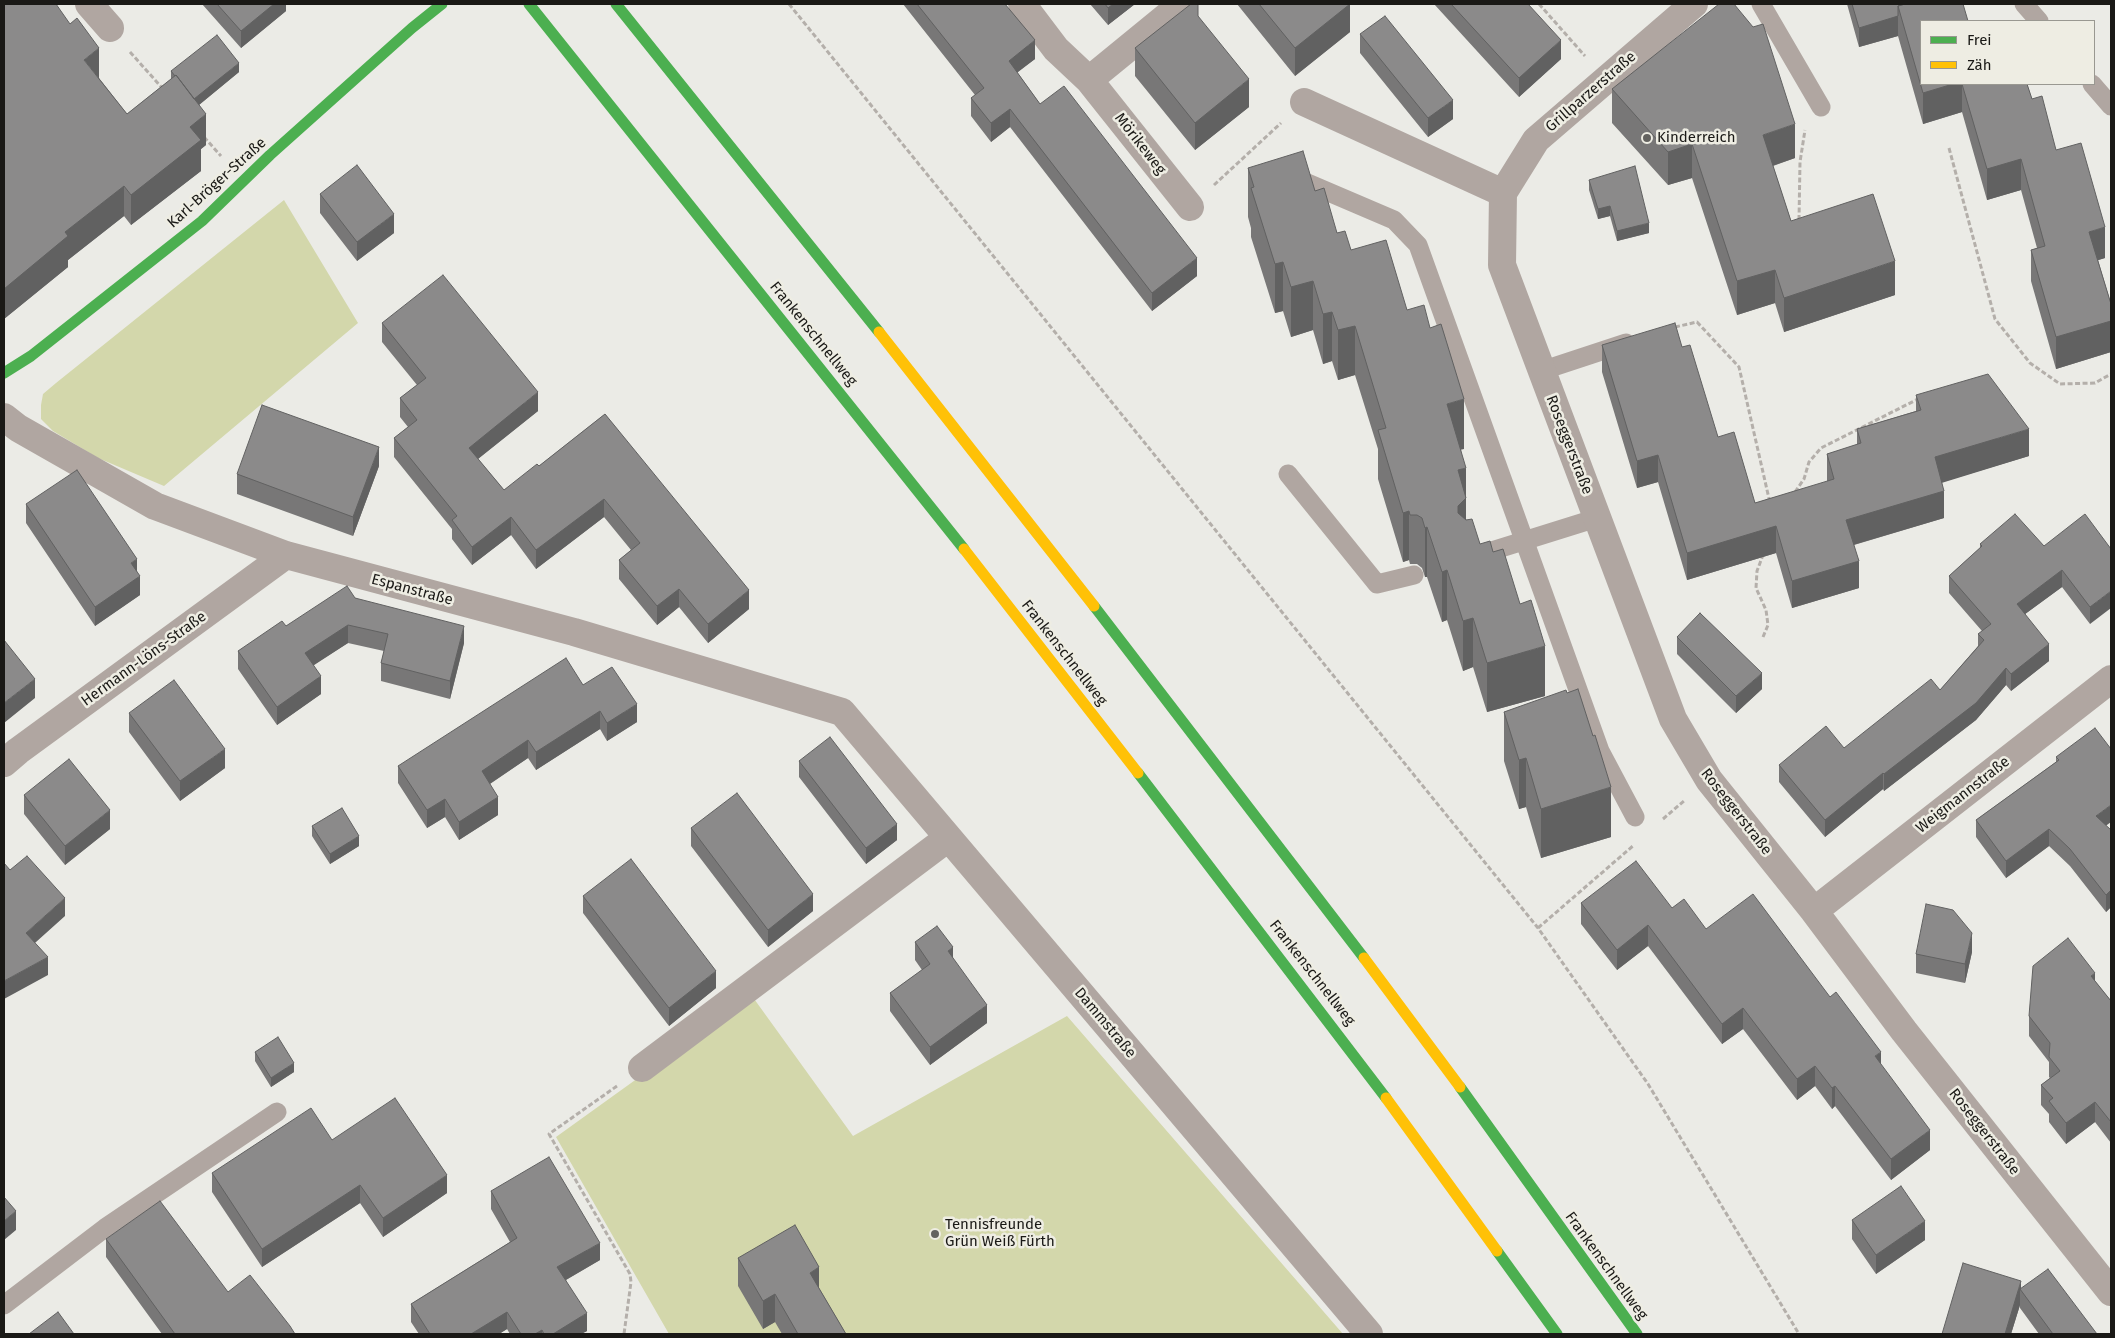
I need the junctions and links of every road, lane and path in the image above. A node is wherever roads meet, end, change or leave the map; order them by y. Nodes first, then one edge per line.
1 (89, 4) edge
2 (442, 4) edge
3 (529, 4) edge
4 (616, 4) edge
5 (789, 4) edge
6 (1022, 4) edge
7 (1182, 4) edge
8 (1539, 4) edge
9 (1694, 4) edge
10 (1761, 4) edge
11 (2024, 4) edge
12 (2038, 20) edge
13 (110, 28) joint
14 (1606, 79) junction
15 (1089, 80) junction
16 (2093, 85) edge
17 (168, 94) edge
18 (1304, 102) joint
19 (2111, 106) edge
20 (1821, 107) joint
21 (199, 131) edge
22 (1949, 148) dead end
23 (1273, 169) edge
24 (244, 182) junction
25 (1503, 193) junction
26 (1190, 207) joint
27 (1798, 228) edge
28 (1675, 327) joint
29 (1541, 371) junction
30 (4, 373) edge
31 (2111, 374) edge
32 (1928, 395) edge
33 (4, 417) edge
34 (1288, 474) dead end
35 (1794, 494) edge
36 (1770, 503) edge
37 (1597, 518) junction
38 (1525, 540) junction
39 (1763, 547) edge
40 (286, 555) junction
41 (1469, 558) edge
42 (1414, 575) dead end
43 (1763, 637) dead end
44 (2111, 679) edge
45 (842, 712) joint
46 (4, 764) edge
47 (1708, 780) junction
48 (1635, 817) dead end
49 (1658, 824) dead end
50 (948, 838) junction
51 (1636, 843) dead end
52 (1814, 911) junction
53 (1538, 928) junction
54 (642, 1068) joint
55 (277, 1112) dead end
56 (2111, 1292) edge
57 (4, 1305) edge
58 (624, 1334) edge
59 (1369, 1334) edge
60 (1557, 1334) edge
61 (1637, 1334) edge
62 (1799, 1334) edge

1 - 13 street
2 - 24 main road, Karl-Bröger-Straße
3 - 60 main road, Frankenschnellweg
4 - 61 main road, Frankenschnellweg
5 - 53 path
6 - 15 street, Mörikeweg
7 - 15 street
8 - 14 path
9 - 14 street, Grillparzerstraße
10 - 20 lane
11 - 12 lane
13 - 17 path
14 - 25 street, Grillparzerstraße
15 - 26 street, Mörikeweg
16 - 19 lane
18 - 25 street
18 - 26 path
20 - 27 path
21 - 24 path
22 - 31 path
23 - 38 lane
24 - 30 main road, Karl-Bröger-Straße
25 - 29 street, Roseggerstraße
28 - 29 lane
28 - 36 path
29 - 37 street, Roseggerstraße
32 - 35 path
33 - 40 street, Espanstraße
34 - 42 lane
37 - 38 lane
37 - 47 street, Roseggerstraße
38 - 41 lane
38 - 48 lane
39 - 43 path
40 - 45 street, Espanstraße
40 - 46 street, Hermann-Löns-Straße
44 - 52 street, Weigmannstraße
45 - 50 street, Dammstraße
47 - 49 path
47 - 52 street, Roseggerstraße
50 - 54 street
50 - 59 street, Dammstraße
51 - 53 path
52 - 56 street, Roseggerstraße
53 - 62 path
54 - 58 path
55 - 57 lane

